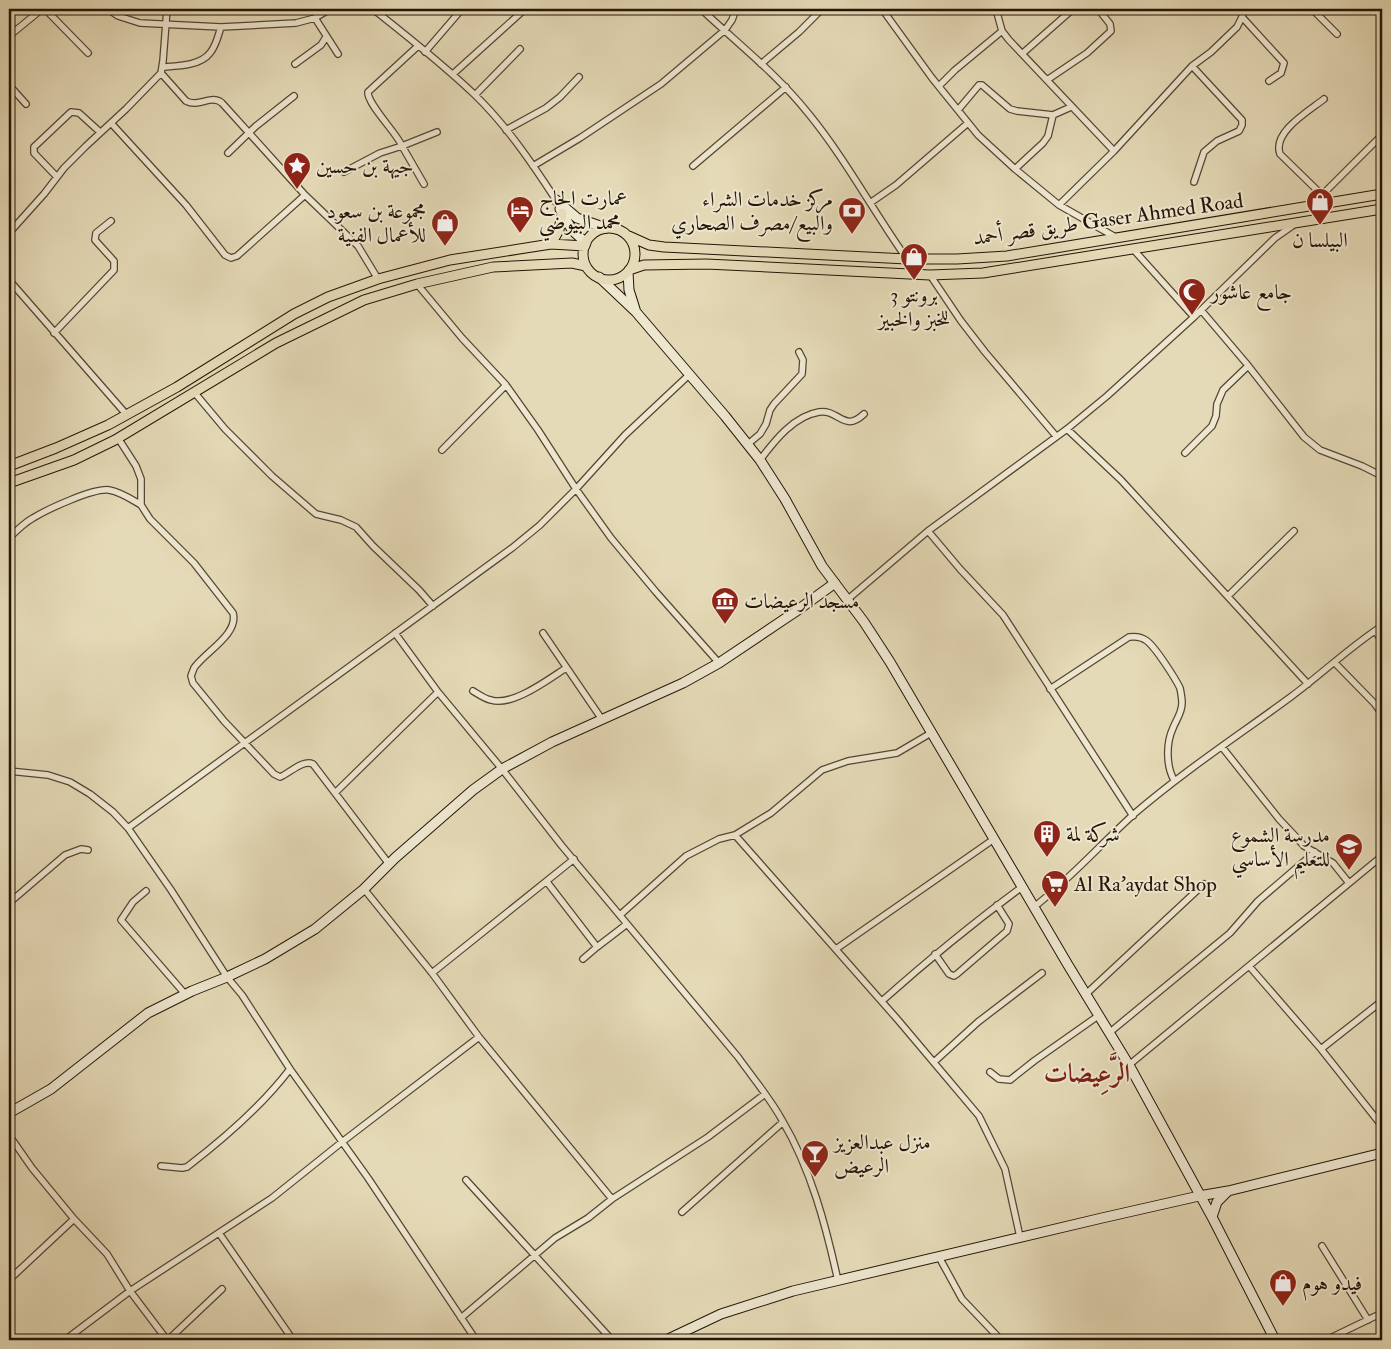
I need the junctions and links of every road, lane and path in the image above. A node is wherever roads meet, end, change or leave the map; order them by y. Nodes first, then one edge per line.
1 (43, 9) edge
2 (108, 9) edge
3 (167, 9) edge
4 (330, 9) edge
5 (373, 9) edge
6 (462, 9) edge
7 (525, 9) edge
8 (701, 9) edge
9 (736, 9) edge
10 (822, 9) edge
11 (882, 9) edge
12 (996, 9) edge
13 (1073, 9) edge
14 (1098, 9) edge
15 (1243, 9) edge
16 (1312, 9) edge
17 (1242, 17) junction
18 (315, 18) junction
19 (167, 25) junction
20 (221, 27) junction
21 (725, 30) junction
22 (1002, 31) junction
23 (1337, 34) dead end
24 (9, 36) edge
25 (326, 37) junction
26 (418, 46) junction
27 (520, 49) dead end
28 (425, 52) junction
29 (88, 53) dead end
30 (1023, 53) junction
31 (338, 54) dead end
32 (295, 64) dead end
33 (761, 64) junction
34 (1192, 66) junction
35 (162, 70) junction
36 (453, 74) junction
37 (579, 78) dead end
38 (1047, 80) junction
39 (1269, 81) dead end
40 (9, 85) edge
41 (938, 86) junction
42 (786, 87) junction
43 (475, 95) junction
44 (294, 96) dead end
45 (1324, 98) dead end
46 (26, 104) dead end
47 (1071, 107) junction
48 (958, 110) junction
49 (1053, 115) junction
50 (112, 123) junction
51 (968, 124) junction
52 (506, 130) junction
53 (100, 132) junction
54 (437, 132) dead end
55 (250, 134) junction
56 (1382, 135) edge
57 (402, 146) junction
58 (1114, 151) junction
59 (228, 152) dead end
60 (533, 166) junction
61 (693, 166) dead end
62 (1015, 169) junction
63 (344, 172) dead end
64 (57, 177) junction
65 (1194, 182) dead end
66 (424, 184) dead end
67 (1382, 194) edge
68 (305, 196) junction
69 (1322, 196) junction
70 (556, 200) junction
71 (870, 204) junction
72 (1059, 205) junction
73 (1311, 206) junction
74 (1382, 209) edge
75 (562, 213) junction
76 (111, 221) dead end
77 (1295, 223) junction
78 (606, 228) junction
79 (9, 232) edge
80 (629, 236) junction
81 (1117, 238) junction
82 (551, 244) junction
83 (585, 244) junction
84 (1133, 249) junction
85 (906, 259) junction
86 (586, 266) junction
87 (628, 271) junction
88 (930, 275) junction
89 (599, 277) junction
90 (378, 279) junction
91 (9, 280) edge
92 (417, 284) junction
93 (1201, 310) junction
94 (636, 312) junction
95 (1194, 317) junction
96 (54, 333) junction
97 (799, 352) dead end
98 (1248, 366) junction
99 (690, 374) junction
100 (506, 385) junction
101 (194, 392) junction
102 (126, 414) junction
103 (864, 414) dead end
104 (1067, 429) junction
105 (1056, 436) junction
106 (118, 438) junction
107 (748, 444) junction
108 (442, 450) dead end
109 (1185, 453) dead end
110 (760, 460) junction
111 (9, 466) edge
112 (1382, 476) edge
113 (9, 483) edge
114 (576, 489) junction
115 (141, 505) junction
116 (928, 530) junction
117 (1294, 530) dead end
118 (9, 538) edge
119 (835, 584) junction
120 (1228, 596) junction
121 (847, 600) junction
122 (433, 606) junction
123 (1382, 626) edge
124 (1374, 631) junction
125 (395, 633) junction
126 (542, 633) dead end
127 (1382, 640) edge
128 (1335, 662) junction
129 (719, 663) junction
130 (566, 668) junction
131 (1308, 684) junction
132 (1050, 689) junction
133 (473, 691) dead end
134 (438, 692) junction
135 (1382, 714) edge
136 (601, 718) junction
137 (931, 733) junction
138 (245, 743) junction
139 (1222, 748) junction
140 (502, 769) junction
141 (9, 771) edge
142 (1174, 780) junction
143 (335, 793) junction
144 (1133, 816) junction
145 (128, 828) junction
146 (735, 835) junction
147 (994, 839) junction
148 (88, 850) dead end
149 (1315, 852) junction
150 (1382, 856) edge
151 (574, 860) junction
152 (389, 864) junction
153 (547, 882) junction
154 (1349, 883) junction
155 (1204, 884) dead end
156 (1022, 887) junction
157 (364, 889) junction
158 (146, 891) dead end
159 (9, 903) edge
160 (997, 905) junction
161 (1034, 907) junction
162 (620, 915) junction
163 (627, 924) junction
164 (596, 947) junction
165 (836, 949) junction
166 (935, 954) junction
167 (583, 959) dead end
168 (1249, 966) junction
169 (432, 973) junction
170 (1042, 973) dead end
171 (227, 977) junction
172 (185, 994) junction
173 (1085, 995) junction
174 (882, 1001) junction
175 (1382, 1001) edge
176 (1098, 1016) junction
177 (1109, 1033) junction
178 (478, 1038) junction
179 (1321, 1049) junction
180 (934, 1062) junction
181 (1129, 1066) junction
182 (290, 1069) junction
183 (990, 1072) dead end
184 (765, 1094) junction
185 (9, 1112) edge
186 (783, 1122) junction
187 (1382, 1126) edge
188 (9, 1135) edge
189 (342, 1142) junction
190 (1382, 1153) edge
191 (161, 1166) dead end
192 (466, 1180) dead end
193 (1228, 1191) junction
194 (1200, 1196) junction
195 (612, 1199) junction
196 (682, 1212) dead end
197 (1212, 1217) junction
198 (74, 1219) junction
199 (219, 1233) junction
200 (1020, 1237) junction
201 (1322, 1246) dead end
202 (535, 1254) junction
203 (939, 1257) junction
204 (12, 1278) dead end
205 (838, 1281) junction
206 (222, 1289) dead end
207 (130, 1291) junction
208 (1382, 1313) edge
209 (462, 1318) junction
210 (1368, 1320) junction
211 (65, 1340) edge
212 (168, 1340) edge
213 (293, 1340) edge
214 (476, 1340) edge
215 (612, 1340) edge
216 (666, 1340) edge
217 (1000, 1340) edge
218 (1275, 1340) edge
219 (1326, 1340) edge

1 - 24 street
1 - 29 street
2 - 19 street
3 - 19 street
4 - 18 street
5 - 26 street
6 - 28 street
7 - 36 street
8 - 21 street
9 - 21 street
10 - 33 street
11 - 41 street
12 - 22 street
13 - 30 street
14 - 38 street
15 - 17 street
16 - 23 street
17 - 34 street
17 - 39 street
18 - 20 street
18 - 25 street
19 - 20 street
19 - 35 street
20 - 35 street
21 - 33 street
21 - 60 street
22 - 30 street
22 - 41 street
25 - 31 street
25 - 32 street
26 - 28 street
26 - 57 street
27 - 43 street
28 - 36 street
30 - 38 street
33 - 42 street
34 - 58 street
34 - 65 street
35 - 50 street
35 - 55 street
36 - 43 street
37 - 52 street
38 - 47 street
40 - 46 street
41 - 48 street
42 - 61 street
42 - 71 street
43 - 52 street
44 - 55 street
45 - 69 street
47 - 49 street
47 - 58 street
48 - 49 street
48 - 51 street
49 - 62 street
50 - 53 street
50 - 68 street
51 - 62 street
51 - 71 street
52 - 60 street
53 - 64 street
53 - 64 street
54 - 57 street
55 - 59 street
55 - 68 street
56 - 69 street
57 - 63 street
57 - 66 street
58 - 72 street
60 - 70 street
62 - 72 street
64 - 79 street
67 - 73 main road, طريق قصر أحمد Gaser Ahmed Road
68 - 90 street
69 - 73 street
70 - 75 street
70 - 78 street
71 - 85 street
72 - 81 street
73 - 81 main road, طريق قصر أحمد Gaser Ahmed Road
74 - 77 main road, طريق قصر أحمد Gaser Ahmed Road
75 - 82 main road
75 - 83 street
76 - 96 street
77 - 84 main road, طريق قصر أحمد Gaser Ahmed Road
77 - 93 street
78 - 80 main road
78 - 83 main road
80 - 85 main road, طريق قصر أحمد Gaser Ahmed Road
80 - 87 main road
81 - 85 main road, طريق قصر أحمد Gaser Ahmed Road
82 - 83 main road
82 - 90 main road
83 - 86 main road
84 - 88 main road, طريق قصر أحمد Gaser Ahmed Road
84 - 95 street
86 - 89 main road
86 - 92 main road
87 - 88 main road, طريق قصر أحمد Gaser Ahmed Road
87 - 89 main road
87 - 94 street
88 - 105 street
89 - 94 street
90 - 102 main road
91 - 96 street
92 - 100 street
92 - 101 main road
93 - 95 street
93 - 98 street
94 - 99 street
95 - 104 street
96 - 102 street
97 - 107 street
98 - 109 street
98 - 112 street
99 - 107 street
99 - 114 street
100 - 108 street
100 - 114 street
101 - 106 main road
101 - 122 street
102 - 111 main road
103 - 110 street
104 - 105 street
104 - 120 street
105 - 116 street
106 - 113 main road
106 - 115 street
107 - 110 street
110 - 119 street
114 - 122 street
114 - 129 street
115 - 118 street
115 - 138 street
116 - 121 street
116 - 132 street
117 - 120 street
119 - 121 street
119 - 129 street
120 - 131 street
121 - 137 street
122 - 125 street
123 - 124 street
124 - 127 street
124 - 128 street
125 - 134 street
125 - 138 street
126 - 130 street
128 - 131 street
128 - 135 street
129 - 136 street
130 - 133 street
130 - 136 street
131 - 139 street
132 - 142 street
132 - 144 street
134 - 140 street
134 - 143 street
136 - 140 street
137 - 146 street
137 - 147 street
138 - 143 street
138 - 145 street
139 - 142 street
139 - 149 street
140 - 151 street
140 - 152 street
141 - 145 street
142 - 144 street
143 - 152 street
144 - 161 street
145 - 171 street
146 - 162 street
146 - 165 street
147 - 156 street
147 - 165 street
148 - 159 street
149 - 154 street
149 - 177 street
150 - 154 street
151 - 153 street
151 - 162 street
152 - 157 street
153 - 164 street
153 - 169 street
154 - 168 street
155 - 173 street
156 - 160 street
156 - 161 street
157 - 169 street
157 - 171 street
158 - 172 street
160 - 166 street
160 - 166 street
161 - 173 street
162 - 163 street
163 - 164 street
163 - 184 street
164 - 167 street
165 - 174 street
166 - 174 street
168 - 179 street
168 - 181 street
169 - 178 street
170 - 180 street
171 - 172 street
171 - 182 street
172 - 185 street
173 - 176 street
174 - 180 street
175 - 179 street
176 - 177 street
176 - 183 street
177 - 181 street
178 - 189 street
178 - 195 street
179 - 187 street
180 - 200 street
181 - 194 street
182 - 189 street
182 - 191 street
184 - 186 street
184 - 195 street
186 - 196 street
186 - 205 street
188 - 198 street
189 - 199 street
189 - 209 street
190 - 193 street
192 - 202 street
193 - 194 street
193 - 197 street
194 - 197 street
194 - 200 street
195 - 202 street
197 - 218 street
198 - 204 street
198 - 207 street
199 - 207 street
199 - 213 street
200 - 203 street
201 - 210 street
202 - 209 street
202 - 215 street
203 - 205 street
203 - 217 street
205 - 216 street
206 - 212 street
207 - 211 street
207 - 212 street
208 - 210 street
209 - 214 street
210 - 219 street

